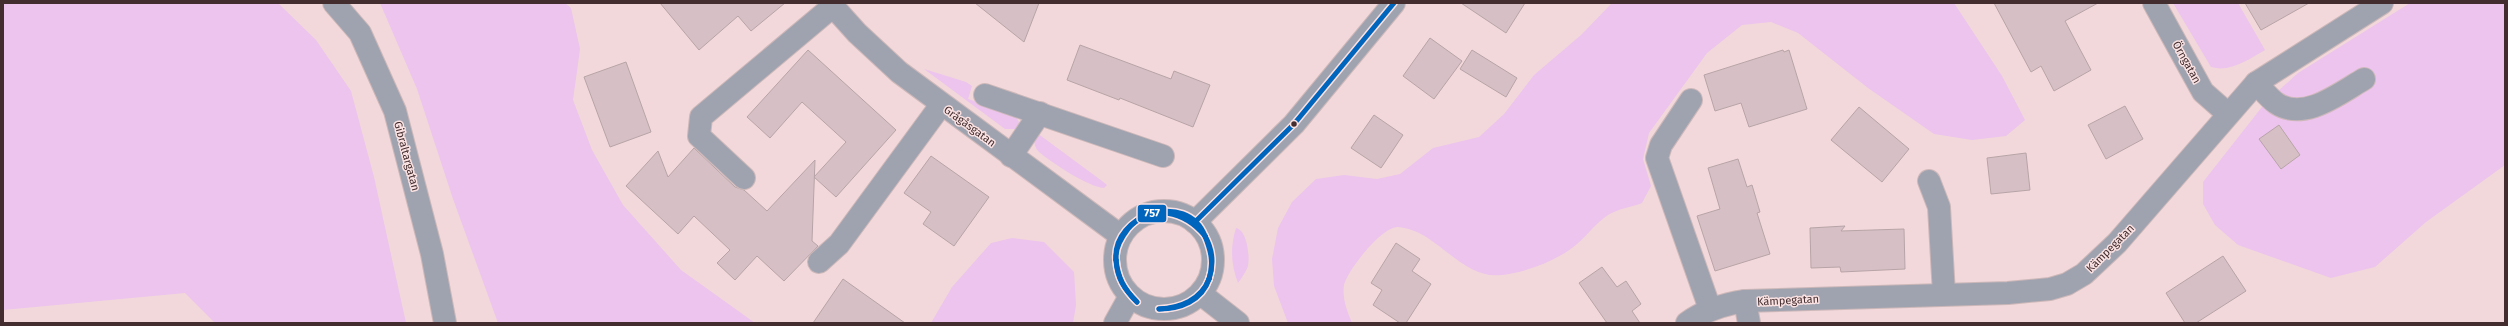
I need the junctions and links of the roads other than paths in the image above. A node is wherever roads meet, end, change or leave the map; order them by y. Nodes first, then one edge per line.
1 (334, 3) edge
2 (1394, 3) edge
3 (2154, 3) edge
4 (2382, 3) edge
5 (831, 5) edge
6 (2364, 80) dead end
7 (2256, 83) junction
8 (985, 95) dead end
9 (1691, 100) dead end
10 (941, 105) junction
11 (1040, 114) junction
12 (2228, 114) junction
13 (1011, 156) junction
14 (1163, 156) dead end
15 (744, 178) dead end
16 (1929, 181) dead end
17 (1194, 222) junction
18 (1121, 236) junction
19 (819, 262) dead end
20 (1200, 294) junction
21 (1944, 294) junction
22 (1130, 296) junction
23 (1745, 302) junction
24 (1710, 309) junction
25 (445, 323) edge
26 (1115, 323) edge
27 (1238, 323) edge
28 (1687, 323) edge
29 (1748, 323) edge

1 - 25 street, Gibraltargatan
2 - 17 street
3 - 12 street, Örngatan
4 - 7 street, Kämpegatan
5 - 10 street, Grågåsgatan
5 - 15 street
6 - 7 street
7 - 12 street, Kämpegatan
8 - 11 street
9 - 24 street
10 - 13 street, Grågåsgatan
10 - 19 street
11 - 13 street
11 - 14 street
12 - 21 street, Kämpegatan
13 - 18 street, Grågåsgatan
16 - 21 street
17 - 18 street
17 - 20 street
18 - 22 street
20 - 22 street
20 - 27 street
21 - 23 street, Kämpegatan
22 - 26 street
23 - 24 street, Kämpegatan
23 - 29 street
24 - 28 street, Kämpegatan

